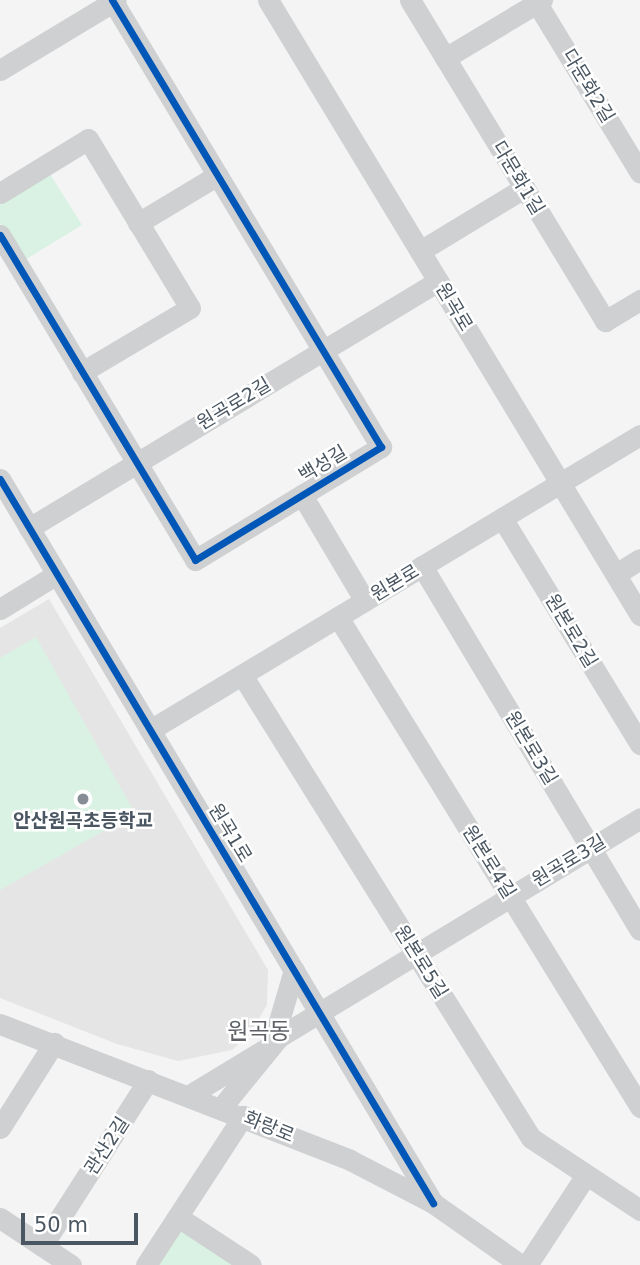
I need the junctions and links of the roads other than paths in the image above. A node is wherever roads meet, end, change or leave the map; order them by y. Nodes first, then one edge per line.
1 (268, 0) edge
2 (410, 0) edge
3 (114, 1) edge
4 (538, 1) edge
5 (445, 58) junction
6 (0, 71) edge
7 (640, 173) edge
8 (218, 176) junction
9 (524, 188) junction
10 (0, 193) edge
11 (138, 223) junction
12 (0, 235) edge
13 (420, 251) junction
14 (438, 281) junction
15 (640, 300) edge
16 (323, 351) junction
17 (82, 372) junction
18 (640, 435) edge
19 (137, 463) junction
20 (0, 479) edge
21 (561, 483) junction
22 (302, 495) junction
23 (502, 518) junction
24 (29, 528) junction
25 (640, 559) edge
26 (422, 566) junction
27 (57, 574) junction
28 (615, 574) junction
29 (365, 600) junction
30 (0, 609) edge
31 (640, 615) edge
32 (338, 617) junction
33 (242, 675) junction
34 (150, 730) junction
35 (640, 744) edge
36 (640, 818) edge
37 (591, 848) junction
38 (510, 897) junction
39 (640, 930) edge
40 (416, 954) junction
41 (294, 970) junction
42 (319, 1012) junction
43 (0, 1024) edge
44 (54, 1044) junction
45 (272, 1045) junction
46 (148, 1080) junction
47 (188, 1096) junction
48 (640, 1107) edge
49 (221, 1108) junction
50 (243, 1116) junction
51 (0, 1128) edge
52 (586, 1175) junction
53 (433, 1203) junction
54 (640, 1210) edge
55 (178, 1217) junction
56 (0, 1218) edge
57 (42, 1246) junction
58 (515, 1263) edge
59 (71, 1265) edge
60 (146, 1265) edge
61 (251, 1265) edge

1 - 13 street, 원곡로
2 - 5 street, 다문화1길
3 - 6 street
3 - 8 street, 백성길
4 - 5 street
4 - 7 street, 다문화2길
5 - 9 street, 다문화1길
8 - 11 street
8 - 16 street, 백성길
9 - 13 street
9 - 15 street, 다문화1길
10 - 11 street
11 - 17 street
12 - 17 street, 백성길
13 - 14 street, 원곡로
14 - 16 street, 원곡로2길
14 - 21 street, 원곡로
16 - 19 street, 원곡로2길
16 - 22 street, 백성길
17 - 19 street, 백성길
18 - 21 street, 원본로
19 - 22 street, 백성길
19 - 24 street, 원곡로2길
20 - 24 street, 원곡1로
21 - 23 street, 원본로
21 - 28 street, 원곡로
22 - 29 street
23 - 26 street, 원본로
23 - 35 street, 원본로2길
24 - 27 street, 원곡1로
25 - 28 street
26 - 29 street, 원본로
26 - 37 street, 원본로3길
27 - 30 street
27 - 34 street, 원곡1로
28 - 31 street, 원곡로
29 - 32 street, 원본로
32 - 33 street, 원본로
32 - 38 street, 원본로4길
33 - 34 street, 원본로
33 - 40 street, 원본로5길
34 - 41 street, 원곡1로
36 - 37 street, 원곡로3길
37 - 38 street, 원곡로3길
37 - 39 street, 원본로3길
38 - 40 street, 원곡로3길
38 - 48 street, 원본로4길
40 - 42 street, 원곡로3길
40 - 52 street, 원본로5길
41 - 42 street, 원곡1로
41 - 45 street
42 - 45 street, 원곡로3길
42 - 53 street, 원곡1로
43 - 44 street, 화랑로
44 - 46 street, 화랑로
44 - 51 street
45 - 47 street
45 - 49 street
46 - 47 street, 화랑로
46 - 57 street, 관산2길
47 - 49 street, 화랑로
49 - 50 street, 화랑로
50 - 53 street, 화랑로
50 - 55 street
52 - 54 street, 원본로5길
52 - 58 street
53 - 58 street, 화랑로
55 - 60 street
55 - 61 street
56 - 57 street
57 - 59 street

